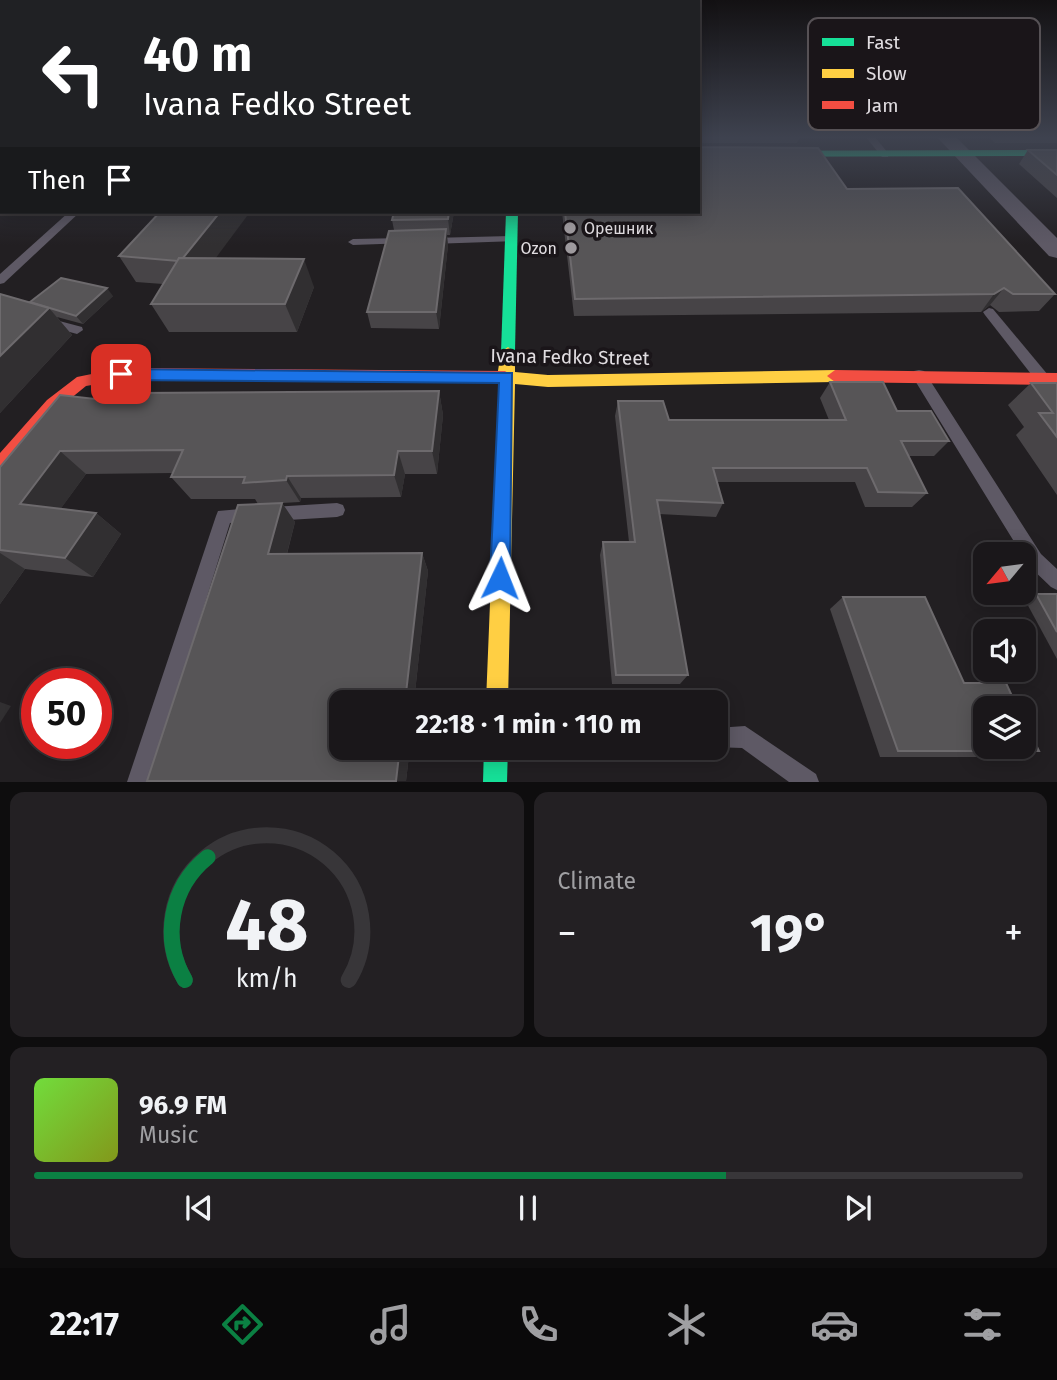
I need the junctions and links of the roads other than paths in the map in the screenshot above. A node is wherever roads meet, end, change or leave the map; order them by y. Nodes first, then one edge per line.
1 (980, 172) edge
2 (73, 214) edge
3 (512, 214) edge
4 (511, 239) junction
5 (353, 242) dead end
6 (1057, 251) edge
7 (0, 280) edge
8 (989, 312) edge
9 (38, 319) edge
10 (77, 330) dead end
11 (919, 375) junction
12 (507, 377) junction
13 (1050, 379) edge
14 (0, 465) edge
15 (337, 510) dead end
16 (1057, 581) edge
17 (497, 690) edge
18 (728, 738) edge
19 (496, 760) edge
20 (138, 782) edge
21 (495, 782) edge
22 (808, 782) edge

1 - 6 street
2 - 7 lane
3 - 4 main road
4 - 5 lane
4 - 12 main road
8 - 13 lane
9 - 10 lane
11 - 12 main road, Ivana Fedko Street
11 - 13 main road, Ivana Fedko Street
11 - 16 lane
12 - 14 main road, Ivana Fedko Street
12 - 17 main road
15 - 20 lane
18 - 22 lane
19 - 21 main road

